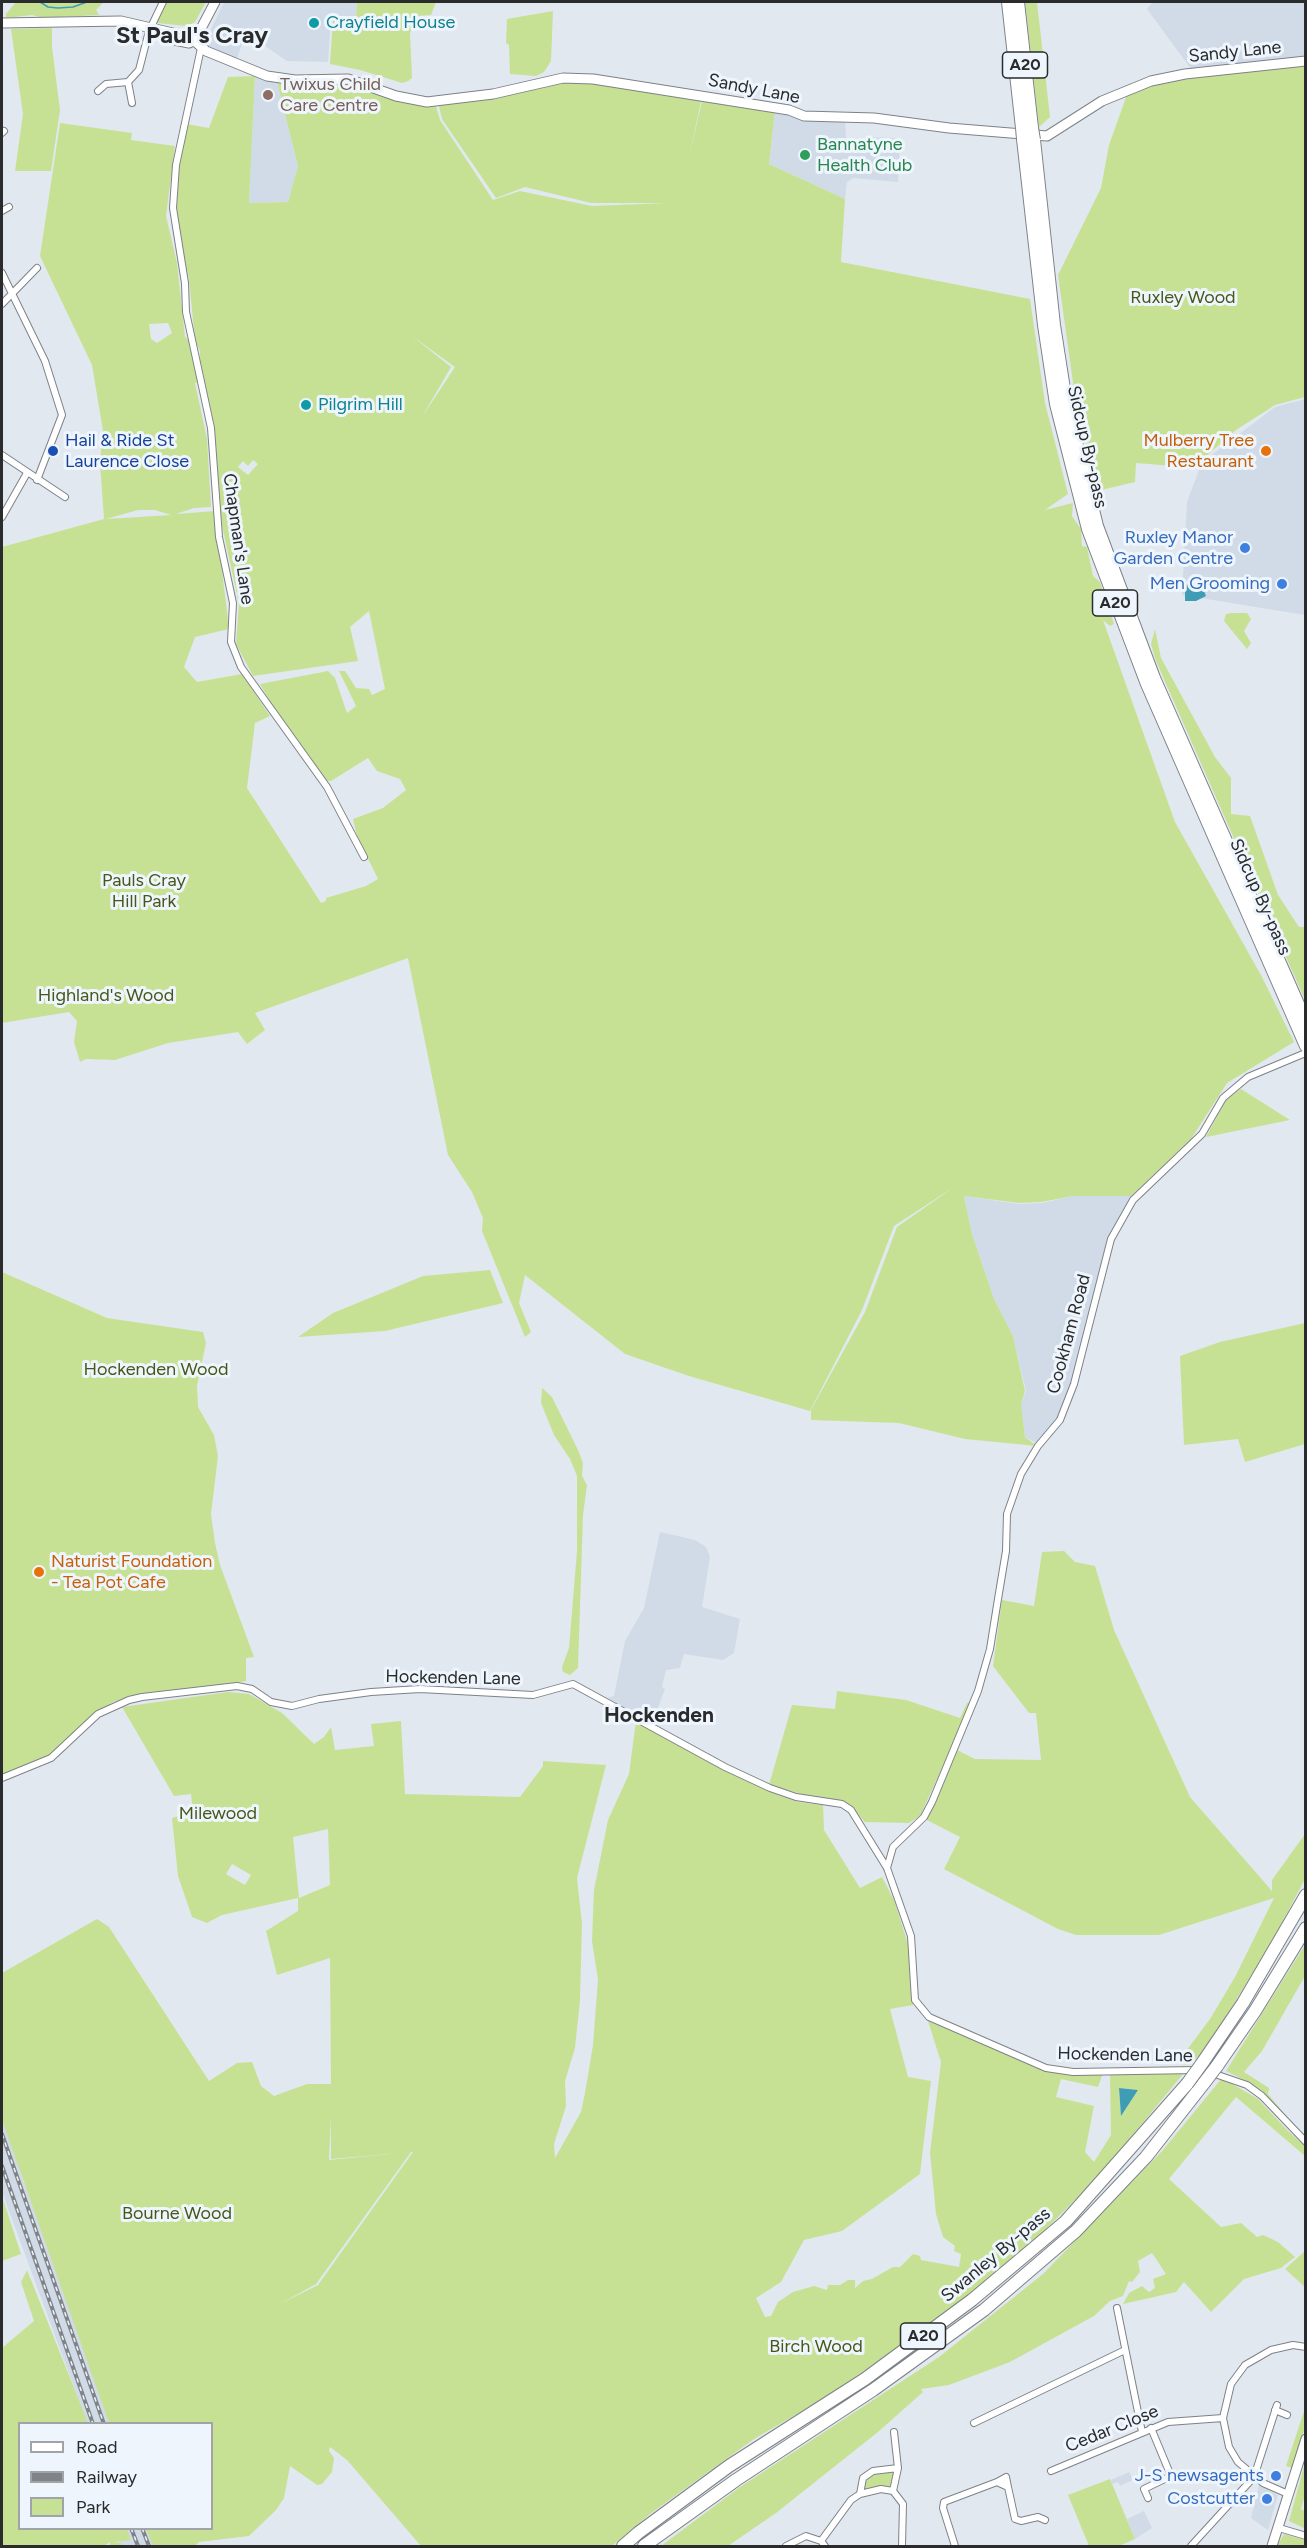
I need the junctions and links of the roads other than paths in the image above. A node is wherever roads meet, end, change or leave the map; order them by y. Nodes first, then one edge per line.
1 (163, 2) edge
2 (215, 2) edge
3 (1008, 2) edge
4 (1018, 2) edge
5 (2, 23) edge
6 (154, 29) junction
7 (198, 44) junction
8 (1305, 61) edge
9 (128, 82) junction
10 (98, 91) dead end
11 (132, 103) dead end
12 (1028, 134) junction
13 (9, 207) dead end
14 (2, 211) edge
15 (37, 268) dead end
16 (2, 273) edge
17 (12, 292) junction
18 (2, 304) edge
19 (2, 455) edge
20 (27, 473) junction
21 (37, 480) junction
22 (65, 497) dead end
23 (2, 517) edge
24 (364, 857) dead end
25 (1305, 1022) edge
26 (1304, 1047) edge
27 (2, 1778) edge
28 (893, 1847) junction
29 (877, 1850) junction
30 (887, 1868) junction
31 (1305, 1895) edge
32 (1305, 1928) edge
33 (1305, 2142) edge
34 (1117, 2308) dead end
35 (1305, 2347) edge
36 (1125, 2350) junction
37 (1287, 2415) dead end
38 (1222, 2418) junction
39 (974, 2423) dead end
40 (1151, 2428) junction
41 (894, 2432) dead end
42 (1142, 2432) junction
43 (1305, 2439) edge
44 (898, 2468) junction
45 (1051, 2471) dead end
46 (1254, 2477) junction
47 (997, 2482) junction
48 (1008, 2487) junction
49 (893, 2491) junction
50 (860, 2494) junction
51 (1288, 2494) junction
52 (1148, 2498) dead end
53 (1045, 2520) dead end
54 (1279, 2528) junction
55 (1305, 2536) edge
56 (823, 2544) edge
57 (623, 2547) edge
58 (644, 2547) edge
59 (786, 2547) edge
60 (902, 2547) edge
61 (955, 2547) edge
62 (1191, 2547) edge
63 (1272, 2547) edge

1 - 6 street
2 - 7 street
3 - 12 highway, Sidcup By-pass / A20
4 - 12 highway, Sidcup By-pass / A20
5 - 6 street, Sandy Lane
6 - 7 street, Sandy Lane
6 - 9 street
7 - 8 street, Sandy Lane
7 - 24 street, Chapman's Lane
9 - 10 street
9 - 11 street
12 - 25 highway, Sidcup By-pass / A20
12 - 26 highway, Sidcup By-pass / A20
13 - 14 street
15 - 17 street
16 - 17 street
17 - 18 street
17 - 21 street
19 - 20 street
20 - 21 street
20 - 23 street
21 - 22 street
26 - 28 street, Cookham Road
27 - 29 street, Hockenden Lane
28 - 29 street
28 - 30 street, Cookham Road
29 - 30 street, Hockenden Lane
30 - 33 street, Hockenden Lane
31 - 57 highway, Swanley By-pass / A20, bridge
32 - 58 highway, Swanley By-pass / A20, bridge
34 - 36 street
35 - 38 street
36 - 39 street
36 - 42 street
37 - 46 street
38 - 40 street, Cedar Close
38 - 46 street
40 - 42 street, Cedar Close
40 - 52 street
41 - 44 street
42 - 45 street, Cedar Close
43 - 51 street
44 - 49 street
44 - 50 street
46 - 51 street
46 - 62 street
47 - 48 street
47 - 48 street
47 - 61 street
48 - 53 street
49 - 50 street
49 - 60 street
50 - 56 street
51 - 54 street
54 - 55 street
54 - 63 street
56 - 59 street

